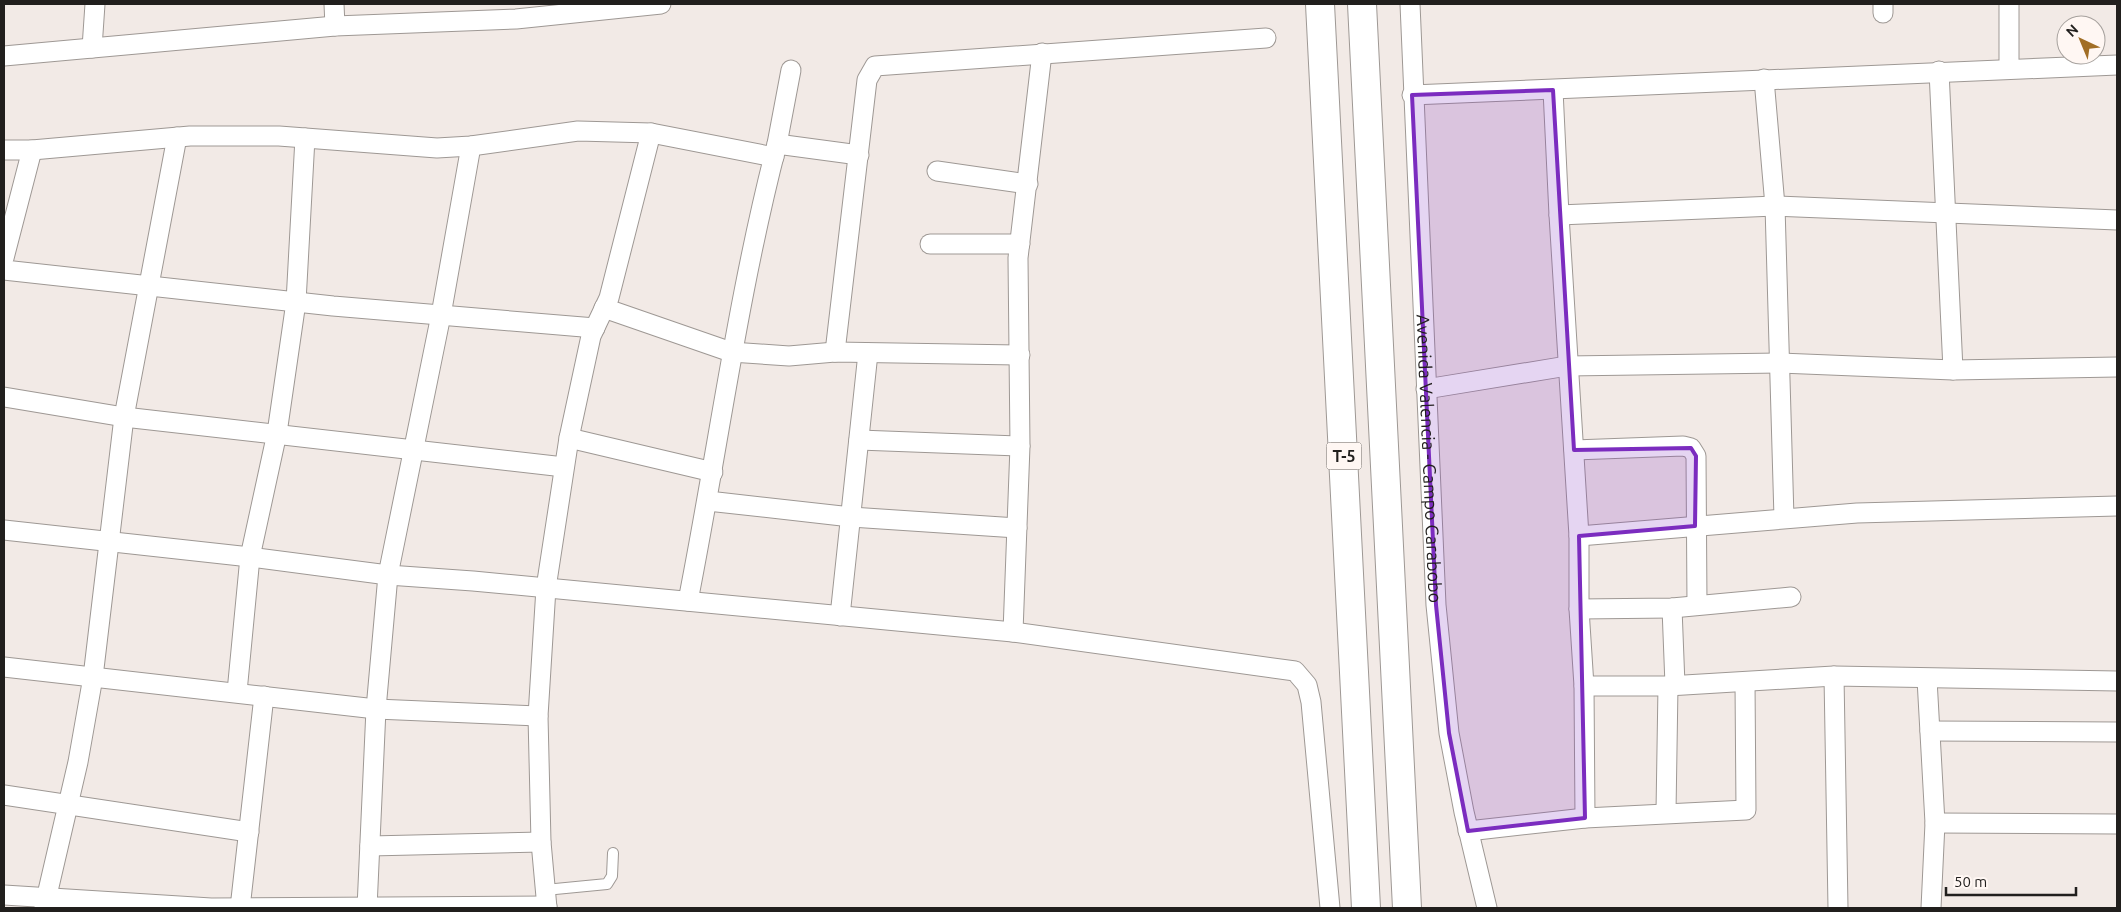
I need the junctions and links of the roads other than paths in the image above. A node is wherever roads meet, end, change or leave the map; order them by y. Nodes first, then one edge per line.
1 (95, 4) edge
2 (334, 4) edge
3 (662, 4) edge
4 (1320, 4) edge
5 (1362, 4) edge
6 (1410, 4) edge
7 (2009, 4) edge
8 (516, 11) edge
9 (335, 26) junction
10 (1266, 38) dead end
11 (92, 48) junction
12 (1042, 53) junction
13 (4, 56) edge
14 (2117, 65) edge
15 (2009, 69) junction
16 (791, 70) dead end
17 (1939, 71) junction
18 (1764, 79) junction
19 (1554, 90) junction
20 (1412, 95) junction
21 (651, 133) junction
22 (177, 137) junction
23 (305, 138) junction
24 (471, 146) junction
25 (4, 150) edge
26 (32, 150) junction
27 (775, 150) junction
28 (859, 154) junction
29 (937, 171) dead end
30 (1028, 184) junction
31 (1775, 206) junction
32 (1947, 213) junction
33 (1559, 215) junction
34 (2117, 220) edge
35 (930, 244) dead end
36 (1020, 244) junction
37 (4, 258) edge
38 (4, 270) edge
39 (148, 286) junction
40 (296, 302) junction
41 (604, 308) junction
42 (441, 315) junction
43 (595, 328) junction
44 (731, 352) junction
45 (835, 352) junction
46 (868, 352) junction
47 (1020, 355) junction
48 (1780, 363) junction
49 (1567, 366) junction
50 (2117, 367) edge
51 (1952, 370) junction
52 (1426, 388) junction
53 (4, 397) edge
54 (124, 417) junction
55 (277, 433) junction
56 (569, 438) junction
57 (859, 440) junction
58 (1020, 446) junction
59 (413, 449) junction
60 (1574, 450) junction
61 (564, 467) junction
62 (713, 472) junction
63 (708, 501) junction
64 (2117, 506) edge
65 (851, 517) junction
66 (1784, 518) junction
67 (1695, 526) junction
68 (1017, 528) junction
69 (4, 530) edge
70 (1579, 536) junction
71 (109, 542) junction
72 (250, 557) junction
73 (388, 575) junction
74 (546, 588) junction
75 (1791, 597) dead end
76 (688, 601) junction
77 (1697, 604) junction
78 (1672, 608) junction
79 (1579, 609) junction
80 (840, 616) junction
81 (1012, 632) junction
82 (4, 667) edge
83 (93, 676) junction
84 (1834, 676) junction
85 (1927, 679) junction
86 (2117, 681) edge
87 (1745, 682) junction
88 (1671, 685) junction
89 (1584, 686) junction
90 (238, 692) junction
91 (264, 696) junction
92 (376, 709) junction
93 (538, 716) junction
94 (1930, 732) junction
95 (2117, 732) edge
96 (4, 795) edge
97 (67, 806) junction
98 (1666, 812) junction
99 (1585, 818) junction
100 (1935, 822) junction
101 (2117, 824) edge
102 (1468, 831) junction
103 (250, 832) junction
104 (541, 842) junction
105 (370, 846) junction
106 (612, 853) dead end
107 (4, 895) edge
108 (546, 901) edge
109 (45, 903) edge
110 (240, 908) edge
111 (367, 908) edge
112 (1330, 908) edge
113 (1366, 908) edge
114 (1407, 908) edge
115 (1487, 908) edge
116 (1838, 908) edge
117 (1931, 908) edge

1 - 11 street
2 - 9 street
3 - 8 street
4 - 113 highway, T-5
5 - 114 highway, T-5
6 - 20 street, Avenida Valencia - Campo Carabobo
7 - 15 street
8 - 9 street
9 - 11 street
10 - 12 street
11 - 13 street
12 - 28 street
12 - 30 street
14 - 15 street
15 - 17 street
16 - 27 street
17 - 18 street
17 - 32 street
18 - 19 street
18 - 31 street
19 - 20 street
19 - 33 street
20 - 52 street, Avenida Valencia - Campo Carabobo
21 - 24 street
21 - 27 street
21 - 41 street
22 - 23 street
22 - 26 street
22 - 39 street
23 - 24 street
23 - 40 street
24 - 42 street
25 - 26 street
26 - 37 street
27 - 28 street
27 - 44 street
28 - 45 street
29 - 30 street
30 - 36 street
31 - 32 street
31 - 33 street
31 - 48 street
32 - 34 street
32 - 51 street
33 - 49 street
35 - 36 street
36 - 47 street
38 - 39 street
39 - 40 street
39 - 54 street
40 - 42 street
40 - 55 street
41 - 43 street
41 - 44 street
42 - 43 street
42 - 59 street
43 - 56 street
44 - 45 street
44 - 62 street
45 - 46 street
46 - 47 street
46 - 57 street
47 - 58 street
48 - 49 street
48 - 51 street
48 - 66 street
49 - 52 street
49 - 60 street
50 - 51 street
52 - 102 street, Avenida Valencia - Campo Carabobo
53 - 54 street
54 - 55 street
54 - 71 street
55 - 59 street
55 - 72 street
56 - 61 street
56 - 62 street
57 - 58 street
57 - 65 street
58 - 68 street
59 - 61 street
59 - 73 street
60 - 67 street
60 - 70 street
61 - 74 street
62 - 63 street
63 - 65 street
63 - 76 street
64 - 66 street
65 - 68 street
65 - 80 street
66 - 67 street
67 - 70 street
67 - 77 street
68 - 81 street
69 - 71 street
70 - 79 street
71 - 72 street
71 - 83 street
72 - 73 street
72 - 90 street
73 - 74 street
73 - 92 street
74 - 76 street
74 - 93 street
75 - 77 street
76 - 80 street
77 - 78 street
78 - 79 street
78 - 88 street
79 - 89 street
80 - 81 street
81 - 112 street
82 - 83 street
83 - 90 street
83 - 97 street
84 - 85 street
84 - 87 street
84 - 116 street
85 - 86 street
85 - 94 street
87 - 88 street
87 - 98 street
88 - 89 street
88 - 98 street
89 - 99 street
90 - 91 street
91 - 92 street
91 - 103 street
92 - 93 street
92 - 105 street
93 - 104 street
94 - 95 street
94 - 100 street
96 - 97 street
97 - 103 street
97 - 109 street
98 - 99 street
99 - 102 street
100 - 101 street
100 - 117 street
102 - 115 street, Avenida Valencia - Campo Carabobo
103 - 110 street
104 - 105 street
104 - 108 street
105 - 111 street
106 - 108 lane
107 - 109 street
108 - 111 street
109 - 110 street
110 - 111 street

